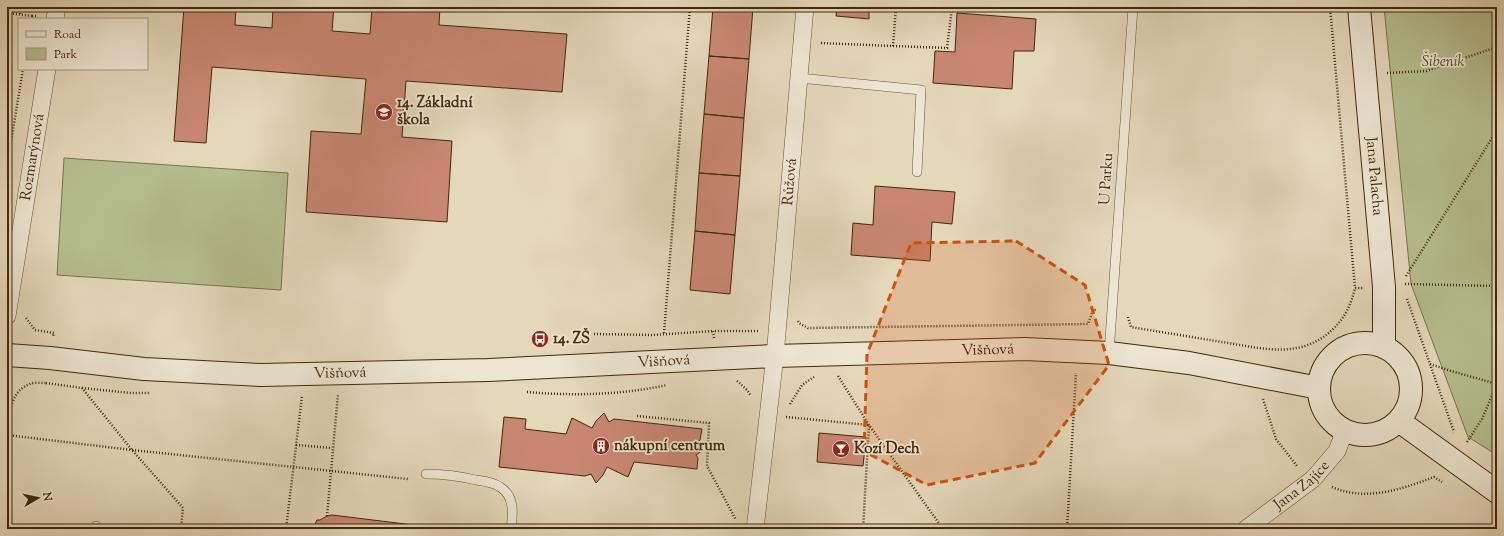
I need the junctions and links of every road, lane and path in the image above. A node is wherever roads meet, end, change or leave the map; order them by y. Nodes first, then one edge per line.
1 (20, 7) edge
2 (57, 7) edge
3 (690, 7) edge
4 (805, 7) edge
5 (896, 7) edge
6 (963, 7) edge
7 (1133, 7) edge
8 (1330, 7) edge
9 (1359, 7) edge
10 (7, 13) edge
11 (20, 14) junction
12 (32, 16) dead end
13 (55, 18) edge
14 (803, 42) junction
15 (893, 46) junction
16 (1497, 47) edge
17 (23, 70) edge
18 (47, 70) edge
19 (1381, 73) dead end
20 (799, 78) junction
21 (1497, 130) edge
22 (7, 142) edge
23 (11, 142) junction
24 (917, 172) dead end
25 (7, 176) edge
26 (1402, 284) junction
27 (1497, 286) edge
28 (1355, 288) dead end
29 (1404, 291) dead end
30 (1407, 298) dead end
31 (15, 315) edge
32 (713, 331) dead end
33 (664, 333) junction
34 (594, 334) dead end
35 (53, 339) dead end
36 (1384, 346) junction
37 (1109, 353) junction
38 (7, 355) edge
39 (775, 356) junction
40 (1430, 364) junction
41 (1076, 368) dead end
42 (837, 374) dead end
43 (817, 376) dead end
44 (47, 377) dead end
45 (734, 379) dead end
46 (46, 383) junction
47 (1497, 384) edge
48 (1319, 388) junction
49 (338, 392) dead end
50 (302, 393) dead end
51 (1262, 396) dead end
52 (753, 400) dead end
53 (788, 407) dead end
54 (787, 412) dead end
55 (637, 416) dead end
56 (1399, 421) junction
57 (869, 425) junction
58 (7, 428) edge
59 (1345, 430) junction
60 (1454, 434) dead end
61 (7, 435) edge
62 (296, 445) junction
63 (332, 448) junction
64 (132, 450) junction
65 (1459, 454) junction
66 (293, 467) junction
67 (331, 471) junction
68 (426, 474) dead end
69 (408, 479) dead end
70 (1313, 479) junction
71 (1497, 492) edge
72 (327, 516) dead end
73 (737, 522) dead end
74 (181, 529) edge
75 (286, 529) edge
76 (511, 529) edge
77 (755, 529) edge
78 (863, 529) edge
79 (943, 529) edge
80 (1067, 529) edge
81 (1246, 529) edge

1 - 11 path
2 - 13 street
3 - 33 path
4 - 14 street, Růžová
5 - 15 path
6 - 15 path
7 - 37 lane, U Parku
8 - 28 path
9 - 36 street, Jana Palacha
10 - 11 path
11 - 12 path
14 - 15 path
14 - 20 street, Růžová
16 - 19 path
17 - 23 path
18 - 31 street, Rozmarýnová
20 - 24 lane
20 - 39 street, Růžová
21 - 26 path
22 - 23 path
23 - 25 path
26 - 27 path
26 - 29 path
30 - 40 path
31 - 35 path
32 - 33 path
33 - 34 path
36 - 48 street
36 - 56 street
37 - 39 street, Višňová
37 - 48 street, Višňová
38 - 39 street, Višňová
39 - 77 street, Růžová
40 - 47 path
40 - 60 path
41 - 80 path
42 - 57 path
43 - 53 path
44 - 46 path
45 - 52 path
46 - 58 path
46 - 64 path
47 - 65 path
48 - 59 street
49 - 63 path
50 - 62 path
51 - 70 path
54 - 57 path
55 - 73 path
56 - 59 street
56 - 65 street
57 - 78 path
57 - 79 path
59 - 70 street, Jana Zajíce
61 - 64 path
62 - 63 path
62 - 66 path
63 - 67 path
64 - 66 path
64 - 74 path
65 - 70 path
65 - 71 street
66 - 67 path
66 - 75 path
67 - 69 path
67 - 72 path
68 - 76 lane
70 - 81 street, Jana Zajíce

